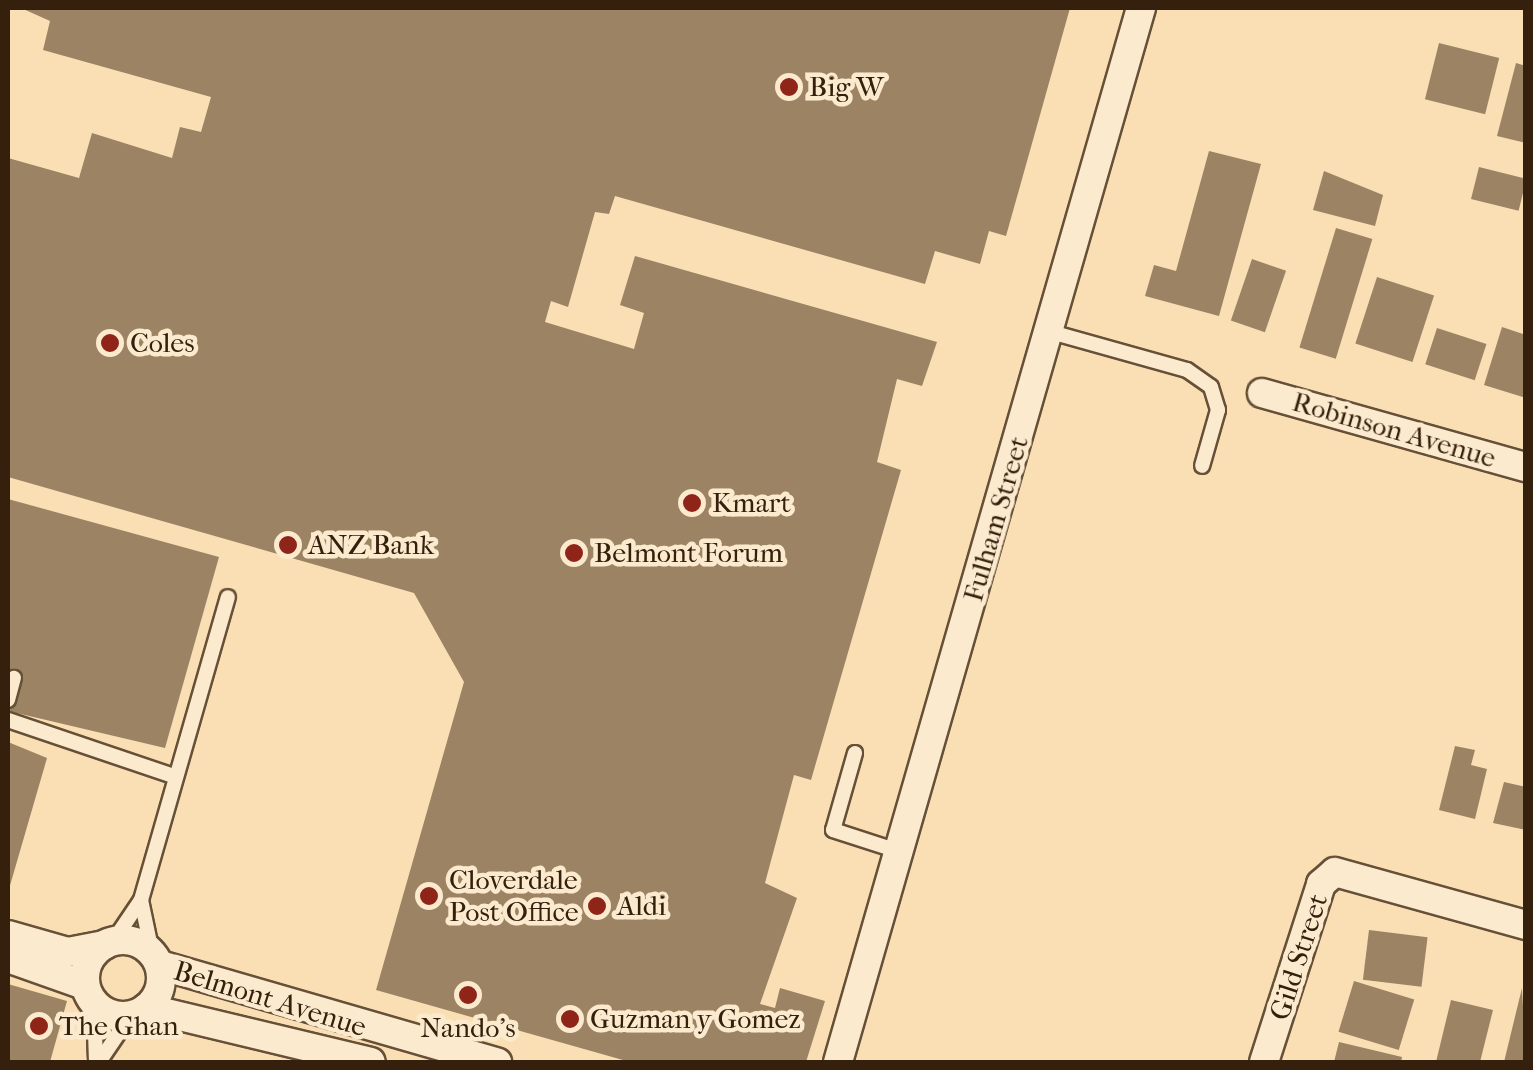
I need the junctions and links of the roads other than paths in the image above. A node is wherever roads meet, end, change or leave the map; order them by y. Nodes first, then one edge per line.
1 (1142, 8) edge
2 (1051, 332) junction
3 (1262, 392) dead end
4 (1202, 466) dead end
5 (1526, 467) edge
6 (228, 597) dead end
7 (14, 678) dead end
8 (8, 700) edge
9 (8, 720) edge
10 (855, 754) dead end
11 (176, 776) junction
12 (902, 852) junction
13 (140, 900) junction
14 (1526, 925) edge
15 (8, 935) edge
16 (110, 941) junction
17 (8, 958) edge
18 (156, 959) junction
19 (89, 994) junction
20 (139, 1012) junction
21 (852, 1032) junction
22 (97, 1062) edge
23 (371, 1062) edge
24 (497, 1062) edge
25 (838, 1062) edge
26 (854, 1062) edge
27 (1264, 1062) edge

1 - 2 street, Fulham Street
2 - 4 lane
2 - 12 street, Fulham Street
3 - 5 street, Robinson Avenue
6 - 11 lane
7 - 8 lane
9 - 11 lane
10 - 12 lane
11 - 13 lane
12 - 21 street, Fulham Street
13 - 16 lane
13 - 18 lane
14 - 27 street, Gild Street
15 - 16 street, Belmont Avenue
16 - 18 street, Belmont Avenue
16 - 19 street
17 - 19 street, Belmont Avenue
18 - 20 street, Belmont Avenue
18 - 24 street, Belmont Avenue
19 - 20 street, Belmont Avenue
19 - 22 lane
20 - 22 lane
20 - 23 street, Belmont Avenue
21 - 25 street, Fulham Street
21 - 26 street, Fulham Street

